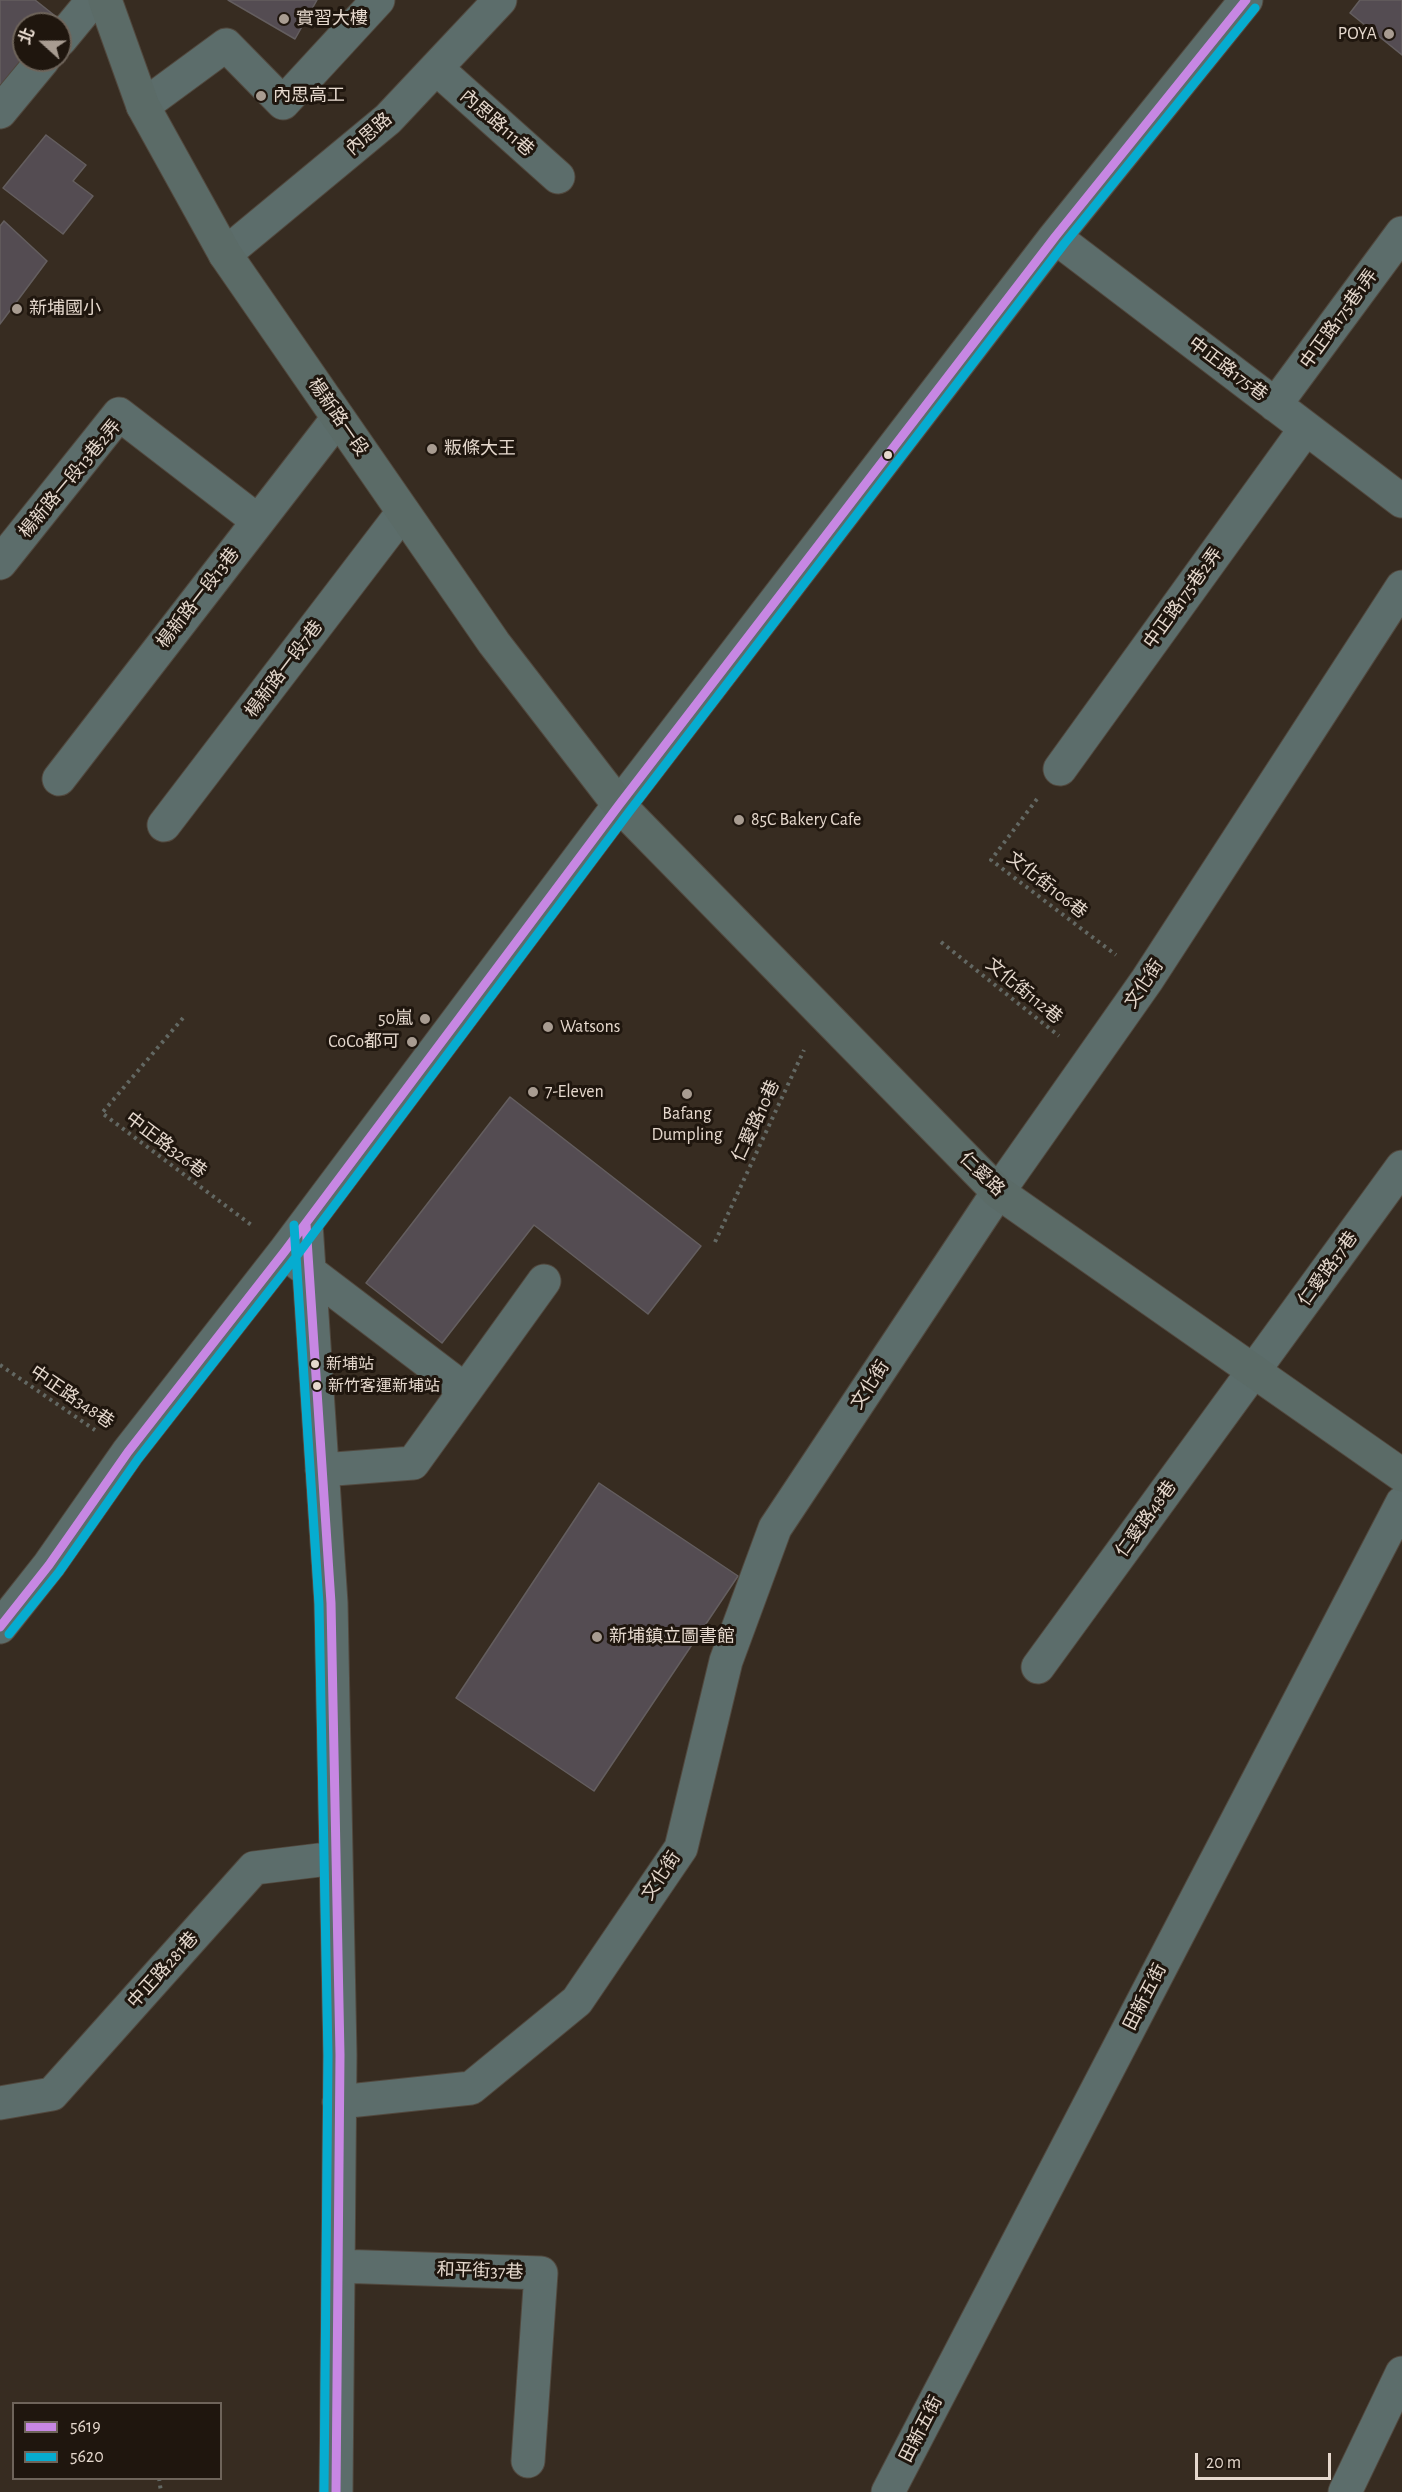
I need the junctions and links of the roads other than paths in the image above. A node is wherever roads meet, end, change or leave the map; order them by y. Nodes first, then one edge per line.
1 (93, 0) edge
2 (105, 0) edge
3 (378, 0) edge
4 (500, 0) edge
5 (1246, 0) edge
6 (72, 25) edge
7 (436, 68) junction
8 (33, 72) edge
9 (144, 106) junction
10 (0, 112) edge
11 (558, 177) dead end
12 (1402, 233) edge
13 (1055, 237) junction
14 (225, 254) junction
15 (1275, 405) junction
16 (338, 418) junction
17 (1306, 428) junction
18 (1402, 501) edge
19 (403, 512) junction
20 (258, 521) junction
21 (0, 563) edge
22 (1402, 587) edge
23 (1060, 768) road end
24 (59, 779) dead end
25 (620, 805) junction
26 (164, 825) dead end
27 (1402, 1167) edge
28 (998, 1192) junction
29 (306, 1224) junction
30 (285, 1251) junction
31 (309, 1274) junction
32 (544, 1281) dead end
33 (1254, 1371) junction
34 (465, 1390) junction
35 (322, 1470) junction
36 (1402, 1475) edge
37 (1402, 1503) edge
38 (0, 1628) edge
39 (1038, 1667) dead end
40 (336, 1858) junction
41 (339, 2102) junction
42 (0, 2103) edge
43 (338, 2266) junction
44 (1402, 2373) edge
45 (528, 2461) dead end
46 (336, 2492) edge
47 (888, 2492) edge
48 (1345, 2492) edge

1 - 6 street
2 - 9 main road, 楊新路一段
3 - 9 street
4 - 7 street, 內思路
5 - 13 street
7 - 11 street, 內思路111巷
7 - 14 street, 內思路
8 - 10 street
9 - 14 main road, 楊新路一段
12 - 15 street, 中正路175巷1弄
13 - 15 street, 中正路175巷
13 - 25 street
14 - 16 main road, 楊新路一段
15 - 17 street, 中正路175巷
16 - 19 main road, 楊新路一段
16 - 20 street, 楊新路一段13巷
17 - 18 street, 中正路175巷
17 - 23 street, 中正路175巷2弄
19 - 25 main road, 楊新路一段
19 - 26 street, 楊新路一段7巷
20 - 21 street, 楊新路一段13巷2弄
20 - 24 street, 楊新路一段13巷
22 - 28 street, 文化街
25 - 28 main road, 仁愛路
25 - 29 street
27 - 33 street, 仁愛路37巷
28 - 33 main road, 仁愛路
28 - 41 street, 文化街
29 - 30 street
29 - 31 street
30 - 31 street
30 - 38 street
31 - 34 street
31 - 35 street
32 - 34 street
33 - 36 main road, 仁愛路
33 - 39 street, 仁愛路48巷
34 - 35 street
35 - 40 street
37 - 47 street, 田新五街
40 - 41 street
40 - 42 street, 中正路281巷
41 - 43 street
43 - 45 street, 和平街37巷
43 - 46 street
44 - 48 street

